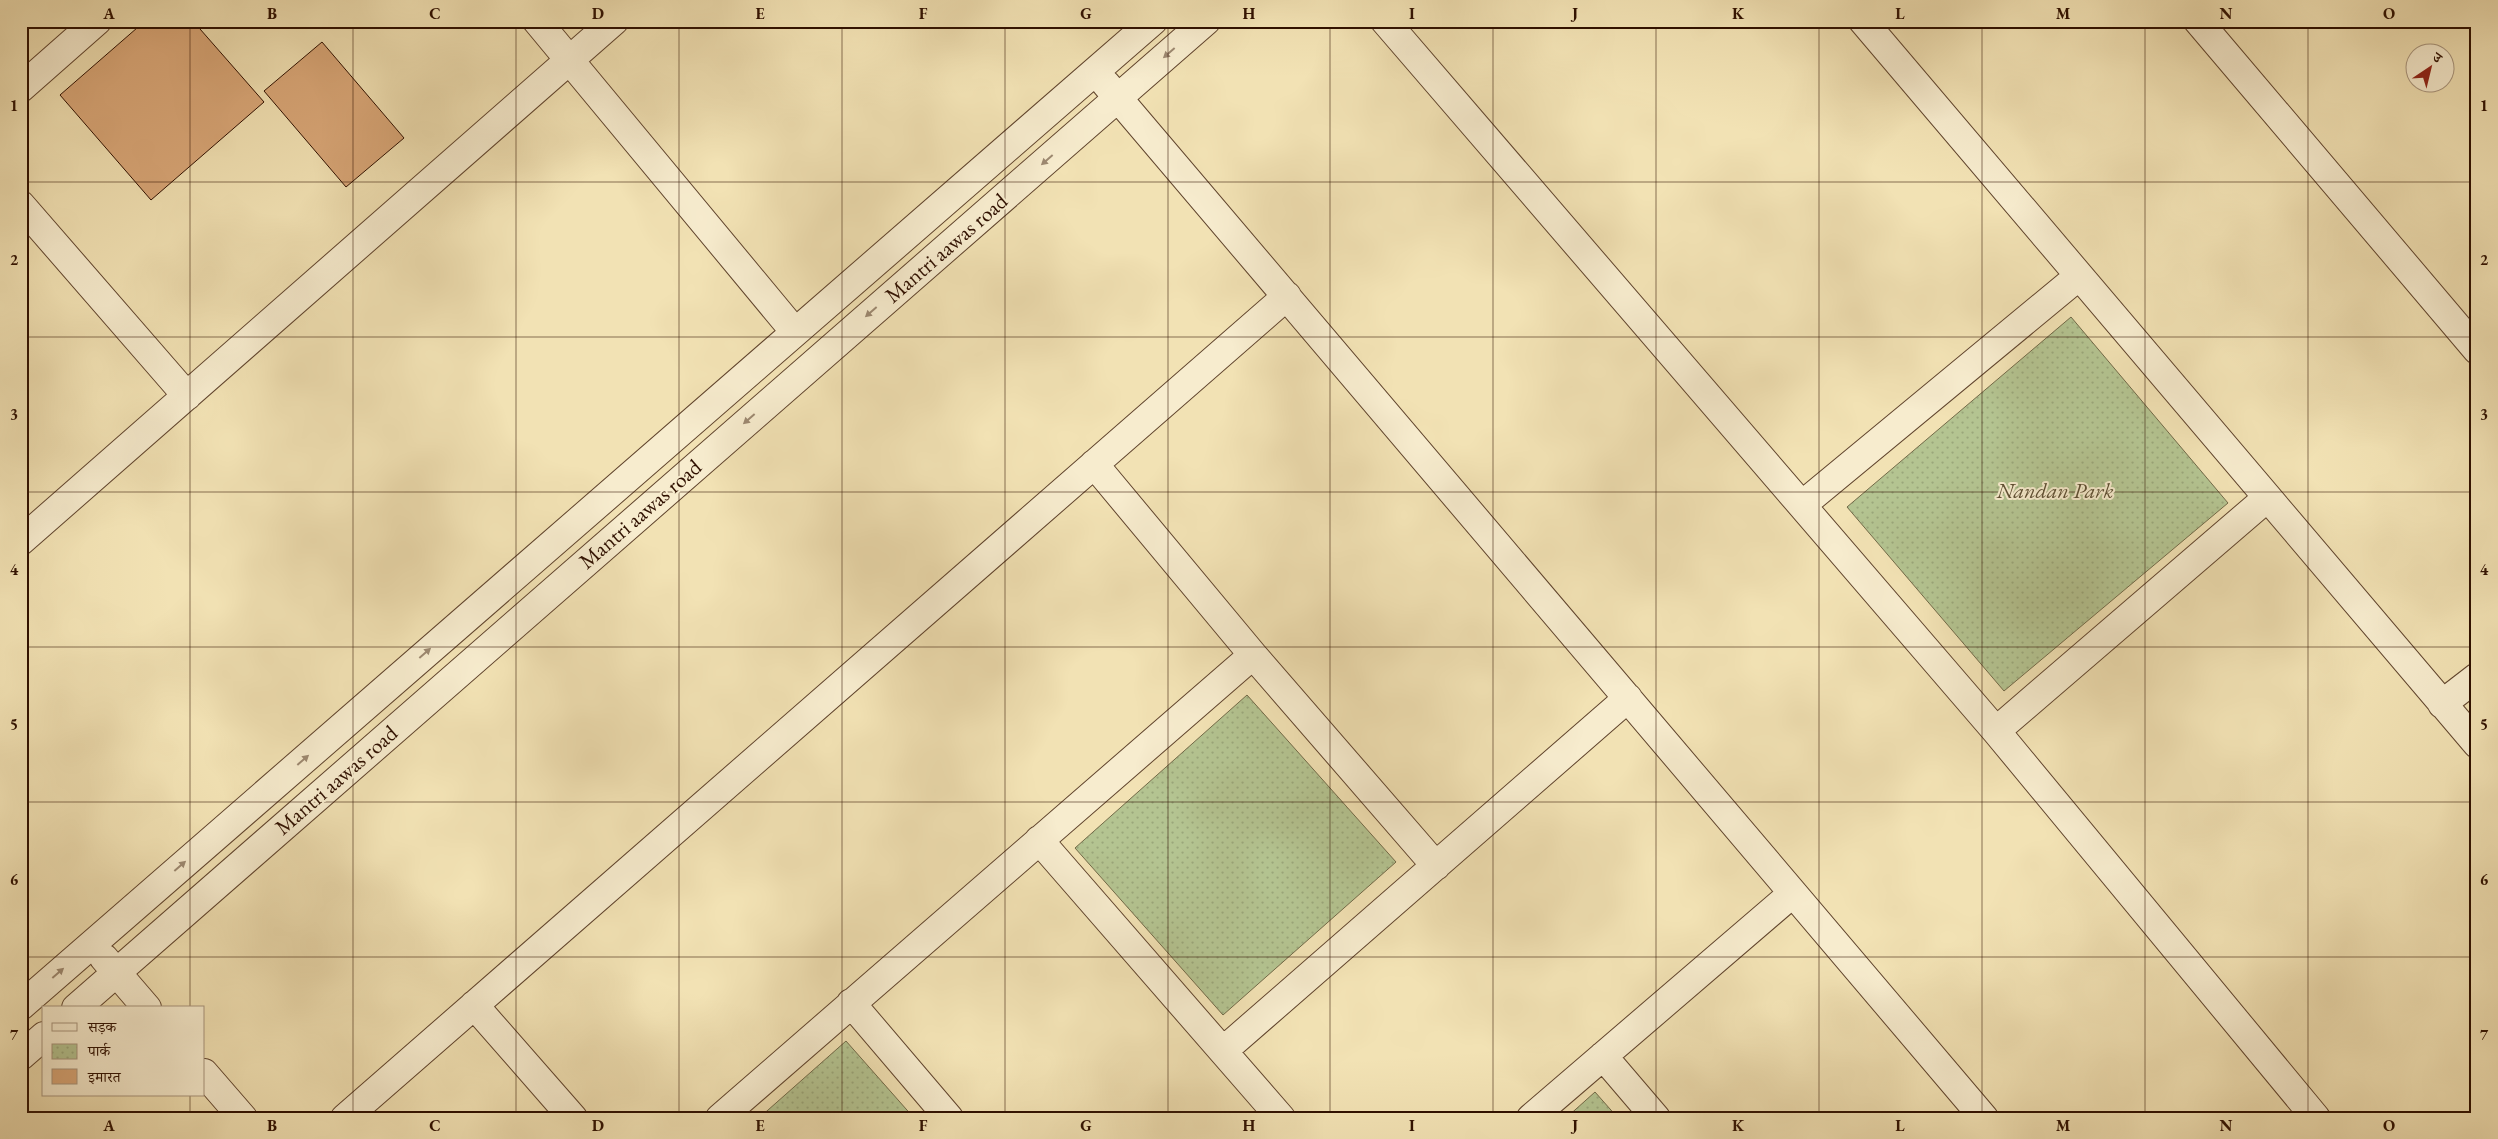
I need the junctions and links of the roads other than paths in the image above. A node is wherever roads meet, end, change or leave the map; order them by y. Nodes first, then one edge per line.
1 (97, 21) edge
2 (538, 21) edge
3 (614, 21) edge
4 (1153, 21) edge
5 (1206, 21) edge
6 (1385, 21) edge
7 (1863, 21) edge
8 (2198, 21) edge
9 (569, 61) junction
10 (1096, 71) junction
11 (21, 88) edge
12 (1118, 98) junction
13 (21, 205) edge
14 (2079, 276) junction
15 (1287, 296) junction
16 (795, 332) junction
17 (2477, 350) edge
18 (187, 396) junction
19 (1094, 464) junction
20 (2267, 498) junction
21 (1802, 505) junction
22 (21, 541) edge
23 (1253, 655) junction
24 (2477, 677) edge
25 (1628, 698) junction
26 (2442, 704) junction
27 (1996, 731) junction
28 (2477, 744) edge
29 (1040, 840) junction
30 (1436, 866) junction
31 (1793, 892) junction
32 (92, 944) junction
33 (116, 972) junction
34 (851, 1003) junction
35 (474, 1005) junction
36 (21, 1006) edge
37 (78, 1006) edge
38 (145, 1006) edge
39 (42, 1038) edge
40 (1223, 1051) junction
41 (21, 1056) edge
42 (1603, 1056) junction
43 (205, 1073) edge
44 (243, 1118) edge
45 (345, 1118) edge
46 (573, 1118) edge
47 (720, 1118) edge
48 (949, 1118) edge
49 (1281, 1118) edge
50 (1531, 1118) edge
51 (1656, 1118) edge
52 (1984, 1118) edge
53 (2316, 1118) edge

1 - 11 street
2 - 9 street
3 - 9 street
4 - 10 street
5 -> 12 street, Mantri aawas road
6 - 21 street
7 - 14 street
8 - 17 street
9 - 16 street
9 - 18 street
10 - 12 street
10 - 16 street
12 - 15 street
12 -> 33 street, Mantri aawas road
13 - 18 street
14 - 20 street
14 - 21 street
15 - 19 street
15 - 25 street
32 -> 16 street
18 - 22 street
19 - 23 street
19 - 35 street
20 - 26 street
20 - 27 street
21 - 27 street
23 - 29 street
23 - 30 street
24 - 26 street
25 - 30 street
25 - 31 street
26 - 28 street
27 - 53 street
29 - 34 street
29 - 40 street
30 - 40 street
31 - 42 street
31 - 52 street
32 - 33 street
36 -> 32 street
33 - 37 street, Mantri aawas road
33 - 38 street
34 - 47 street
34 - 48 street
35 - 45 street
35 - 46 street
39 - 41 street
40 - 49 street
42 - 50 street
42 - 51 street
43 - 44 street

